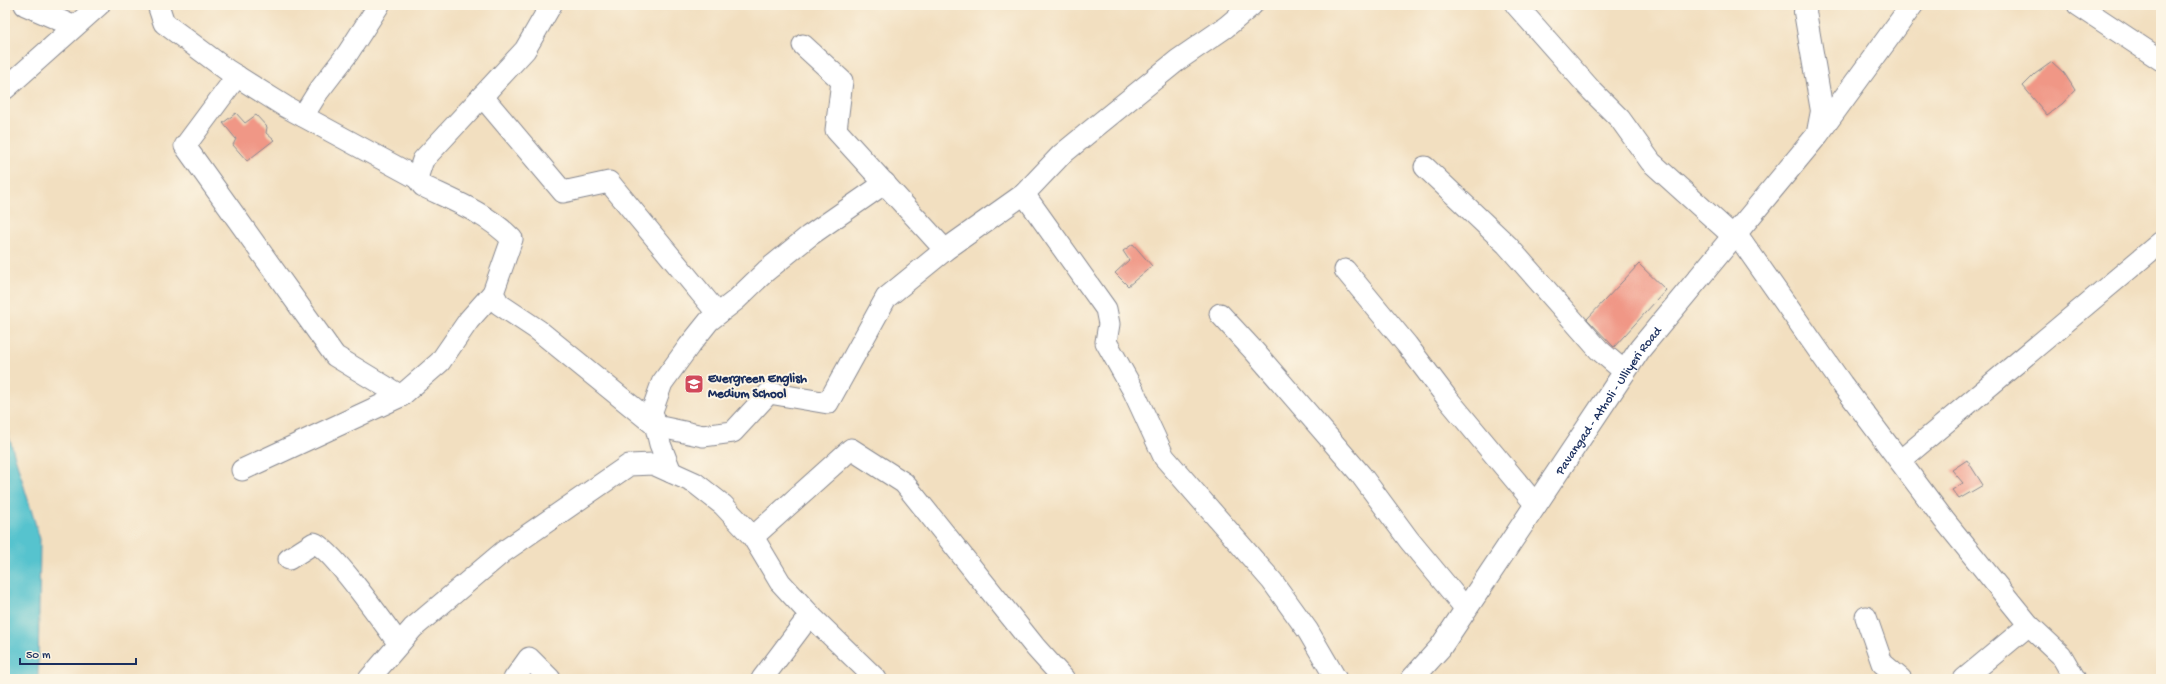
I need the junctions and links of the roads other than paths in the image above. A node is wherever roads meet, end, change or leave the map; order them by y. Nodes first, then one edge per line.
1 (24, 5) edge
2 (99, 5) edge
3 (158, 5) edge
4 (379, 5) edge
5 (551, 5) edge
6 (1252, 5) edge
7 (1516, 5) edge
8 (1806, 5) edge
9 (1912, 5) edge
10 (2078, 5) edge
11 (74, 26) junction
12 (803, 45) dead end
13 (2161, 60) edge
14 (237, 76) junction
15 (5, 89) edge
16 (482, 96) junction
17 (303, 116) junction
18 (1818, 134) junction
19 (1425, 167) dead end
20 (417, 178) junction
21 (885, 183) junction
22 (1024, 194) junction
23 (1735, 234) junction
24 (2161, 242) edge
25 (945, 250) junction
26 (1345, 270) dead end
27 (493, 293) junction
28 (718, 314) junction
29 (1220, 314) dead end
30 (1625, 372) junction
31 (401, 396) junction
32 (656, 426) junction
33 (1900, 461) junction
34 (242, 470) dead end
35 (671, 472) junction
36 (1536, 505) junction
37 (753, 537) junction
38 (289, 559) dead end
39 (1466, 609) junction
40 (810, 615) junction
41 (1866, 617) dead end
42 (2029, 626) junction
43 (399, 644) junction
44 (369, 679) edge
45 (514, 679) edge
46 (550, 679) edge
47 (762, 679) edge
48 (876, 679) edge
49 (1064, 679) edge
50 (1336, 679) edge
51 (1412, 679) edge
52 (1901, 679) edge
53 (1964, 679) edge
54 (2075, 679) edge

1 - 11 street
2 - 11 street
3 - 14 street
4 - 17 street
5 - 16 street
6 - 22 street
7 - 23 street
8 - 18 main road, Pavangad - Atholi - Ulliyeri Road
9 - 18 main road, Pavangad - Atholi - Ulliyeri Road
10 - 13 street
11 - 15 street
12 - 21 street
14 - 17 street
14 - 31 street
16 - 20 street
16 - 28 street
17 - 20 street
18 - 23 main road, Pavangad - Atholi - Ulliyeri Road
19 - 30 street
20 - 27 street
21 - 25 street
21 - 28 street
22 - 25 street
22 - 50 street
23 - 30 main road, Pavangad - Atholi - Ulliyeri Road
23 - 33 street
24 - 33 street
25 - 32 street
26 - 36 street
27 - 31 street
27 - 32 street
28 - 32 street
29 - 39 street
30 - 36 main road, Pavangad - Atholi - Ulliyeri Road
31 - 34 street
32 - 35 street
33 - 42 street
35 - 37 street
35 - 43 street
36 - 39 main road, Pavangad - Atholi - Ulliyeri Road
37 - 40 street
37 - 49 street
38 - 43 street
39 - 51 main road, Pavangad - Atholi - Ulliyeri Road
40 - 47 street
40 - 48 street
41 - 52 street
42 - 53 street
42 - 54 street
43 - 44 street
45 - 46 street

